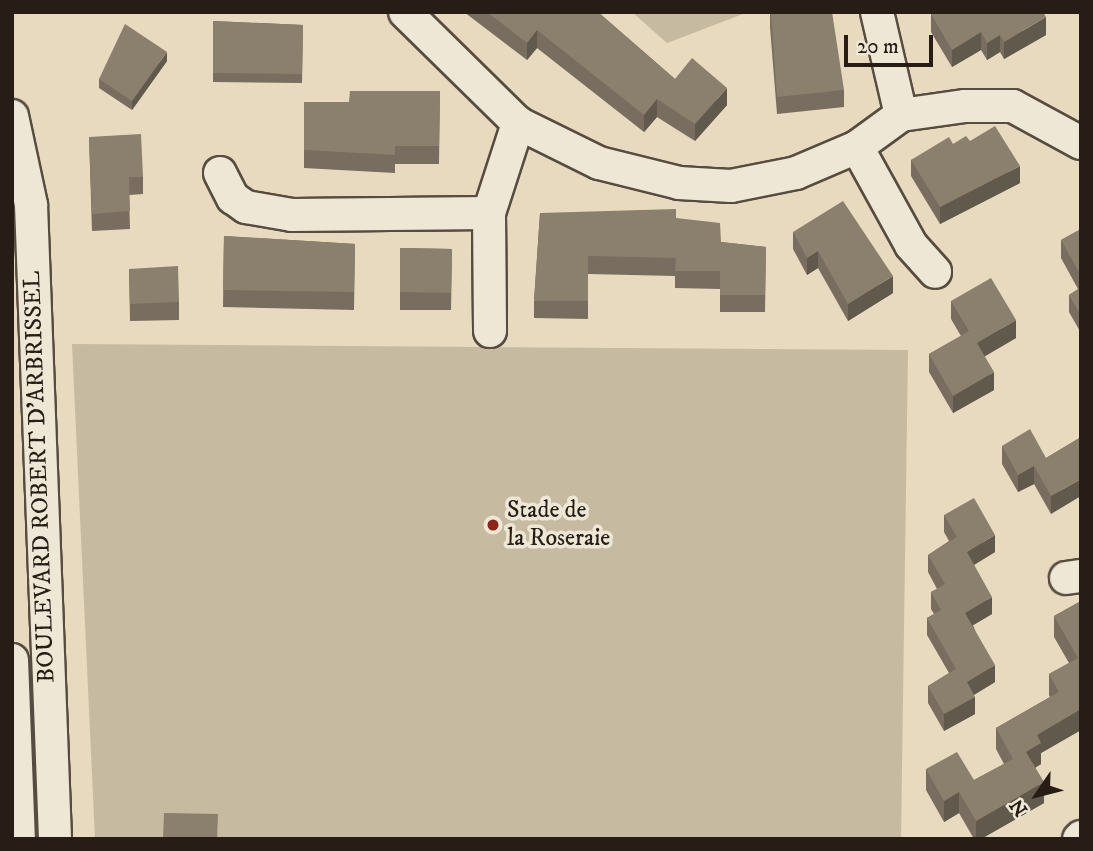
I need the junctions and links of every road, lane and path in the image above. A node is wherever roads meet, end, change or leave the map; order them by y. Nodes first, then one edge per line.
1 (405, 12) edge
2 (877, 12) edge
3 (901, 115) junction
4 (12, 117) edge
5 (518, 123) junction
6 (1081, 143) edge
7 (857, 147) junction
8 (220, 173) dead end
9 (489, 213) junction
10 (935, 272) dead end
11 (489, 331) dead end
12 (12, 660) edge
13 (48, 692) junction
14 (13, 693) edge
15 (19, 839) edge
16 (55, 839) edge

1 - 5 street
2 - 3 street
3 - 6 street
3 - 7 street
4 - 13 street, BOULEVARD ROBERT D'ARBRISSEL
5 - 7 street
5 - 9 street
7 - 10 street
8 - 9 street
9 - 11 street
12 - 14 street, BOULEVARD ROBERT D'ARBRISSEL
13 - 14 street
13 - 16 street, BOULEVARD ROBERT D'ARBRISSEL
14 - 15 street, BOULEVARD ROBERT D'ARBRISSEL

